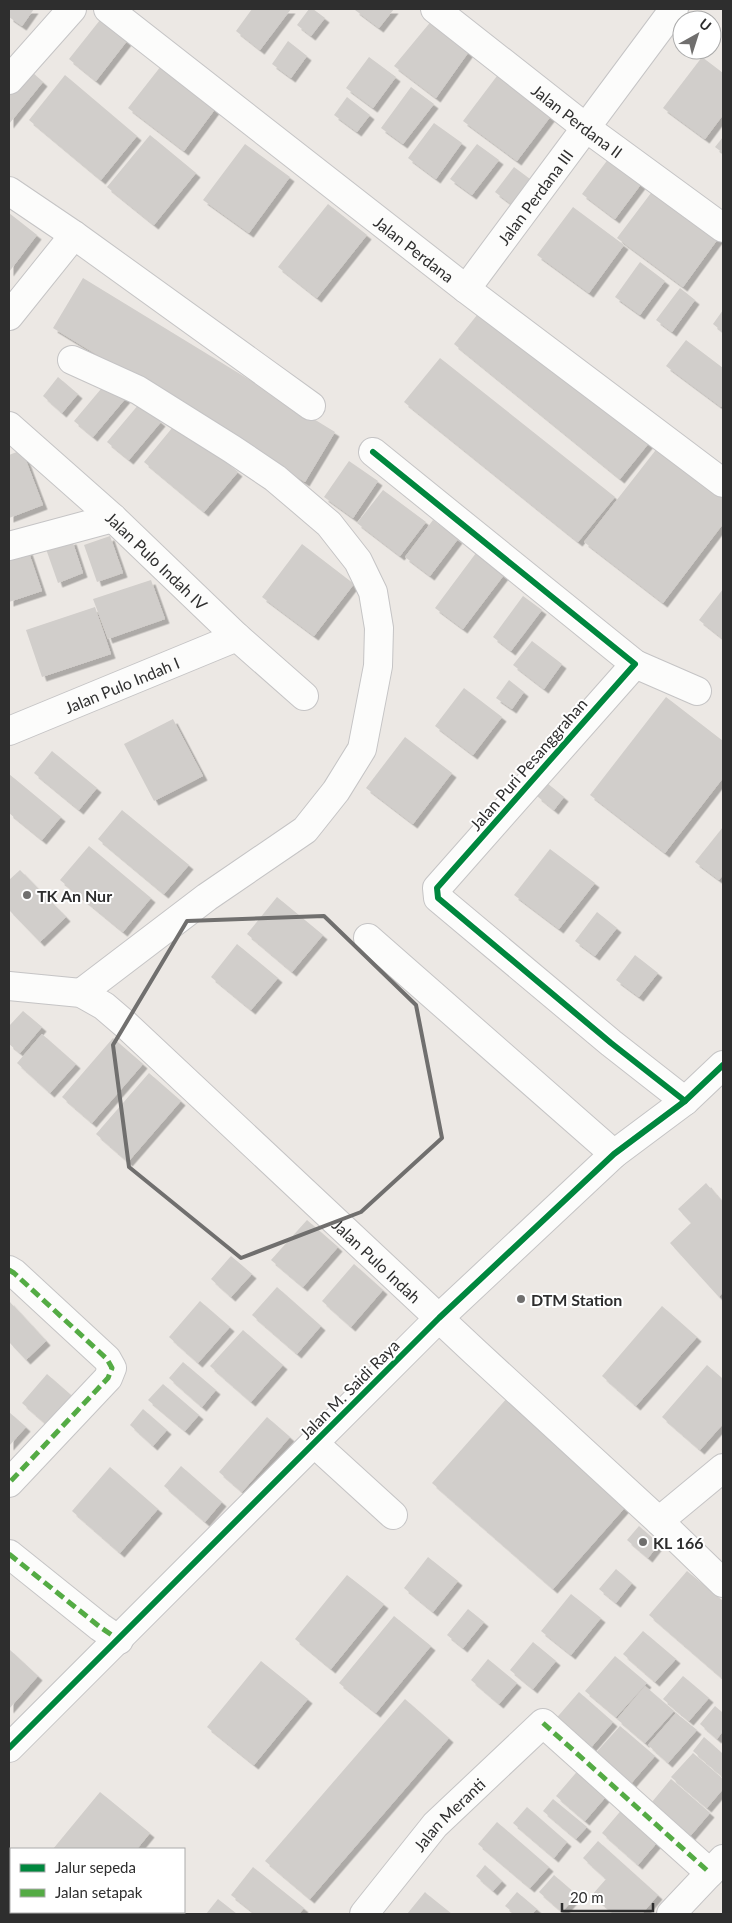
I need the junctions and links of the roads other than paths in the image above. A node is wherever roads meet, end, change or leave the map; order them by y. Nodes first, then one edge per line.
1 (72, 9) edge
2 (108, 9) edge
3 (435, 9) edge
4 (674, 9) edge
5 (9, 80) edge
6 (585, 127) junction
7 (9, 191) edge
8 (723, 228) edge
9 (74, 235) junction
10 (466, 288) junction
11 (9, 316) edge
12 (72, 360) dead end
13 (311, 406) dead end
14 (9, 426) edge
15 (373, 452) dead end
16 (723, 483) edge
17 (113, 518) junction
18 (9, 546) edge
19 (237, 637) junction
20 (635, 664) junction
21 (697, 691) dead end
22 (304, 696) dead end
23 (9, 731) edge
24 (368, 938) dead end
25 (9, 986) edge
26 (81, 993) junction
27 (723, 1065) edge
28 (685, 1101) junction
29 (614, 1154) junction
30 (9, 1270) edge
31 (439, 1318) junction
32 (314, 1443) junction
33 (723, 1468) edge
34 (9, 1483) edge
35 (393, 1515) dead end
36 (659, 1521) junction
37 (9, 1554) edge
38 (723, 1583) edge
39 (119, 1640) junction
40 (9, 1748) edge
41 (716, 1866) edge
42 (364, 1914) edge
43 (672, 1914) edge

1 - 5 street
2 - 10 street, Jalan Perdana
3 - 6 street, Jalan Perdana II
4 - 6 street, Jalan Perdana III
6 - 8 street, Jalan Perdana II
6 - 10 street, Jalan Perdana III
7 - 9 street
9 - 11 street
9 - 13 street
10 - 16 street, Jalan Perdana
12 - 26 street
14 - 17 street, Jalan Pulo Indah IV
15 - 20 street
17 - 18 street
17 - 19 street, Jalan Pulo Indah IV
19 - 22 street, Jalan Pulo Indah IV
19 - 23 street, Jalan Pulo Indah I
20 - 21 street
20 - 28 street, Jalan Puri Pesanggrahan
24 - 29 street
25 - 26 street, Jalan Pulo Indah
26 - 31 street, Jalan Pulo Indah
27 - 28 street, Jalan M. Saidi Raya
28 - 29 street, Jalan M. Saidi Raya
29 - 31 street, Jalan M. Saidi Raya
30 - 34 street
31 - 32 street, Jalan M. Saidi Raya
31 - 36 street, Jalan Pulo Indah
32 - 35 street
32 - 39 street, Jalan M. Saidi Raya
33 - 36 street
36 - 38 street, Jalan Pulo Indah
37 - 39 street
39 - 40 street, Jalan M. Saidi Raya
41 - 42 street, Jalan Meranti
41 - 43 street

